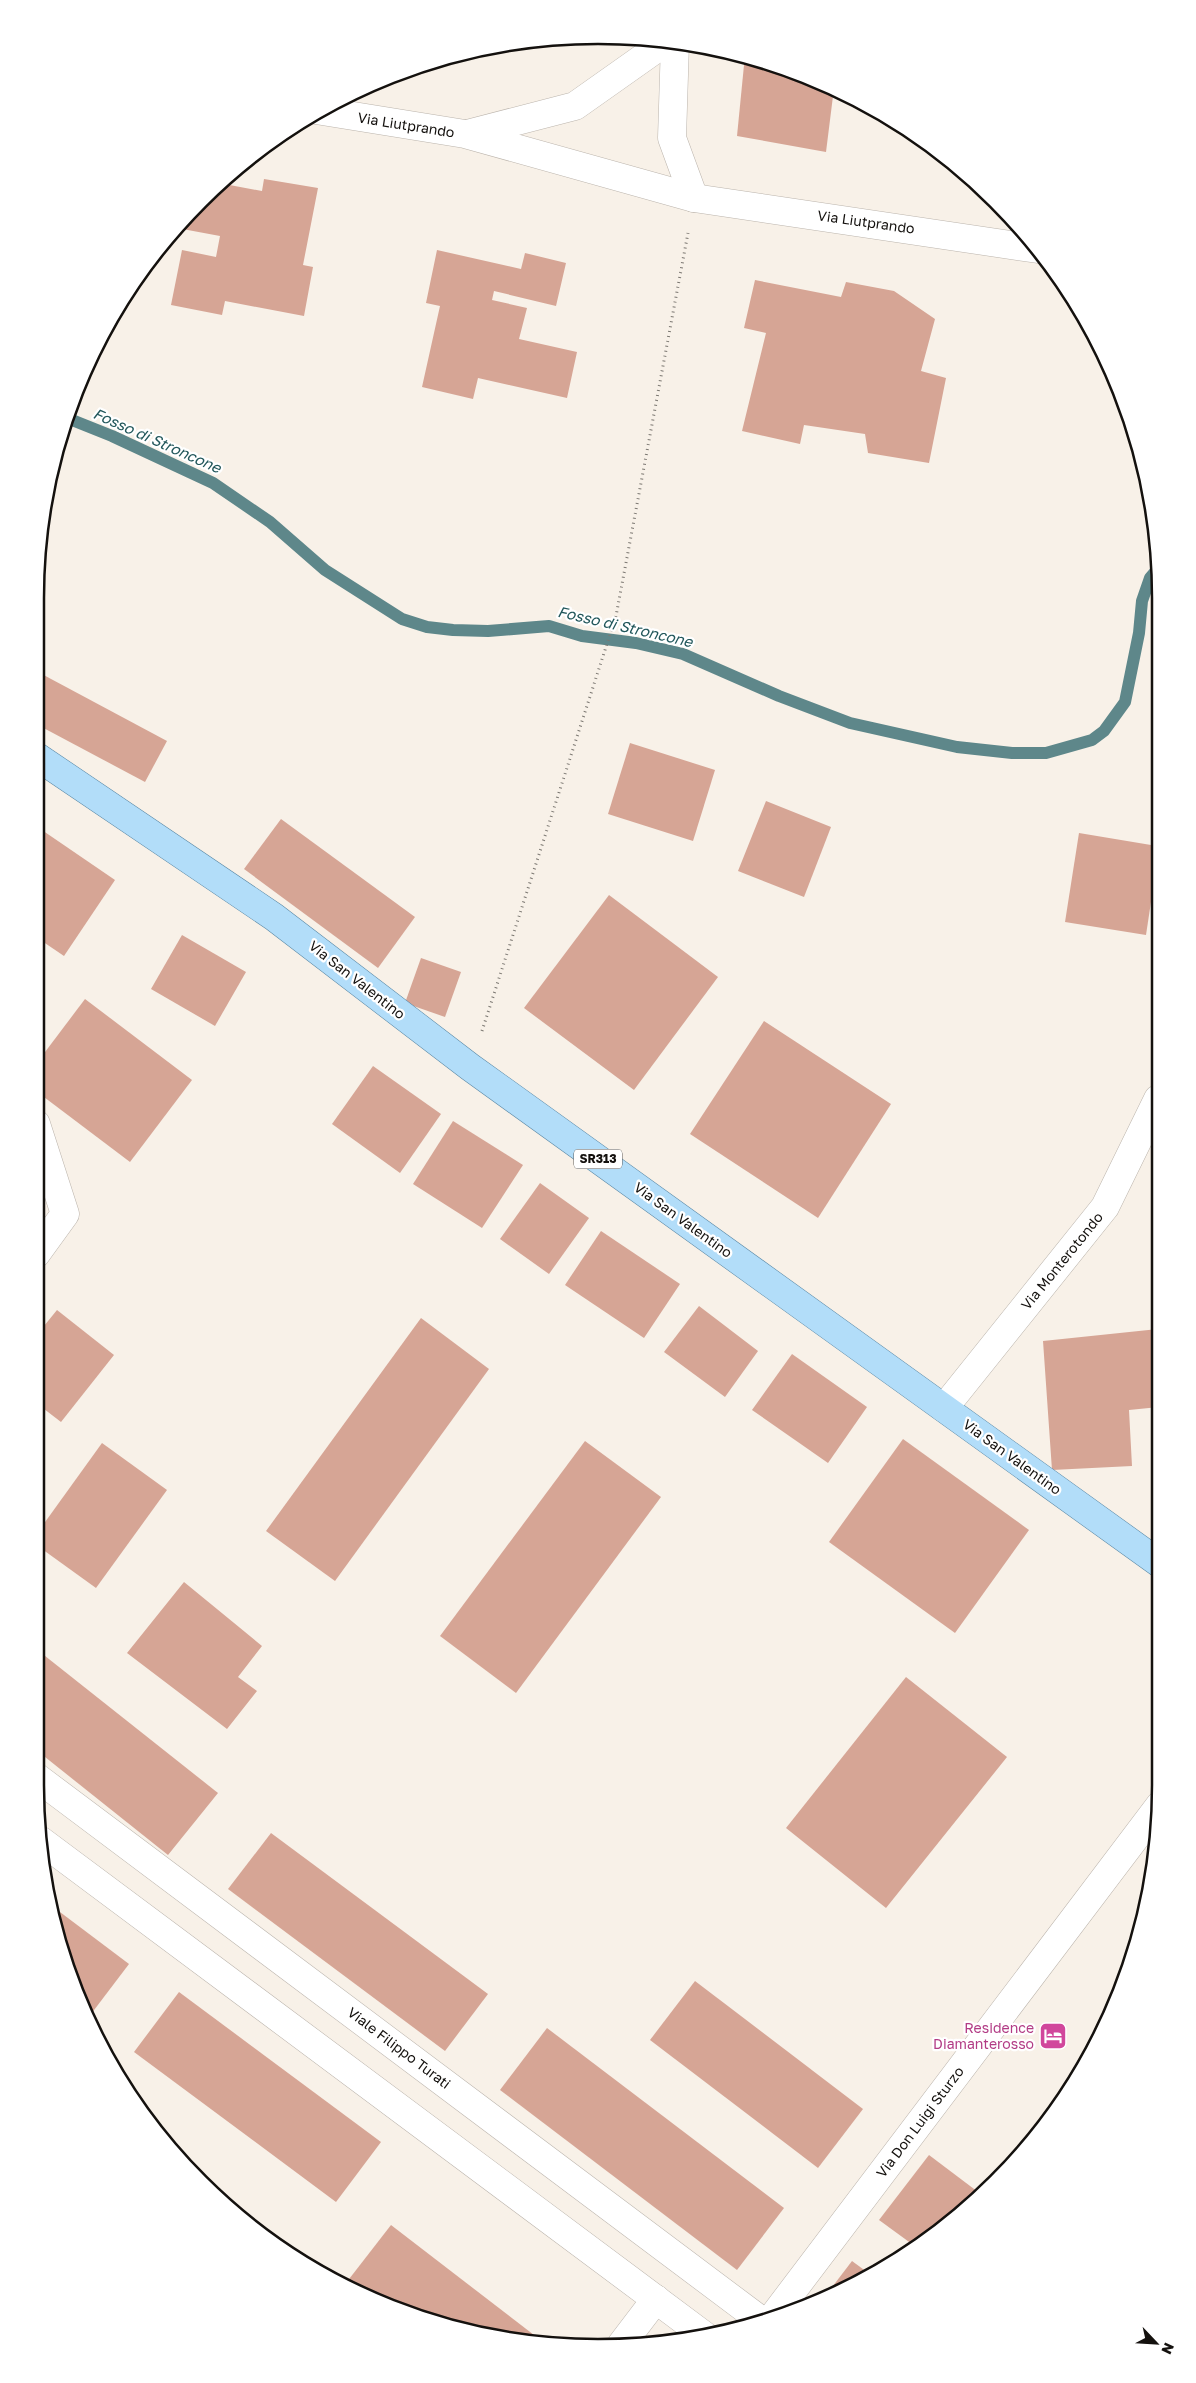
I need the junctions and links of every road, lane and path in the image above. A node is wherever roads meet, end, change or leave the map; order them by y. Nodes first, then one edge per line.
1 (660, 47) edge
2 (675, 49) edge
3 (331, 112) edge
4 (465, 134) junction
5 (694, 198) junction
6 (1027, 247) edge
7 (44, 761) edge
8 (470, 1067) junction
9 (1152, 1111) edge
10 (44, 1149) edge
11 (44, 1243) edge
12 (944, 1408) junction
13 (1152, 1558) edge
14 (44, 1783) edge
15 (1151, 1817) edge
16 (47, 1845) edge
17 (656, 2299) junction
18 (779, 2309) edge
19 (755, 2316) edge
20 (698, 2330) edge
21 (626, 2338) edge

1 - 4 street, Via Liutprando
2 - 5 street
3 - 4 street, Via Liutprando
4 - 5 street, Via Liutprando
5 - 6 street, Via Liutprando
5 - 8 path
7 - 8 main road, Via San Valentino / SR313
8 - 12 main road, Via San Valentino / SR313
9 - 12 street, Via Monterotondo
10 - 11 street
12 - 13 main road, Via San Valentino / SR313
14 - 19 street, Viale Filippo Turati
15 - 18 street, Via Don Luigi Sturzo
16 - 17 street
17 - 20 street
17 - 21 street

